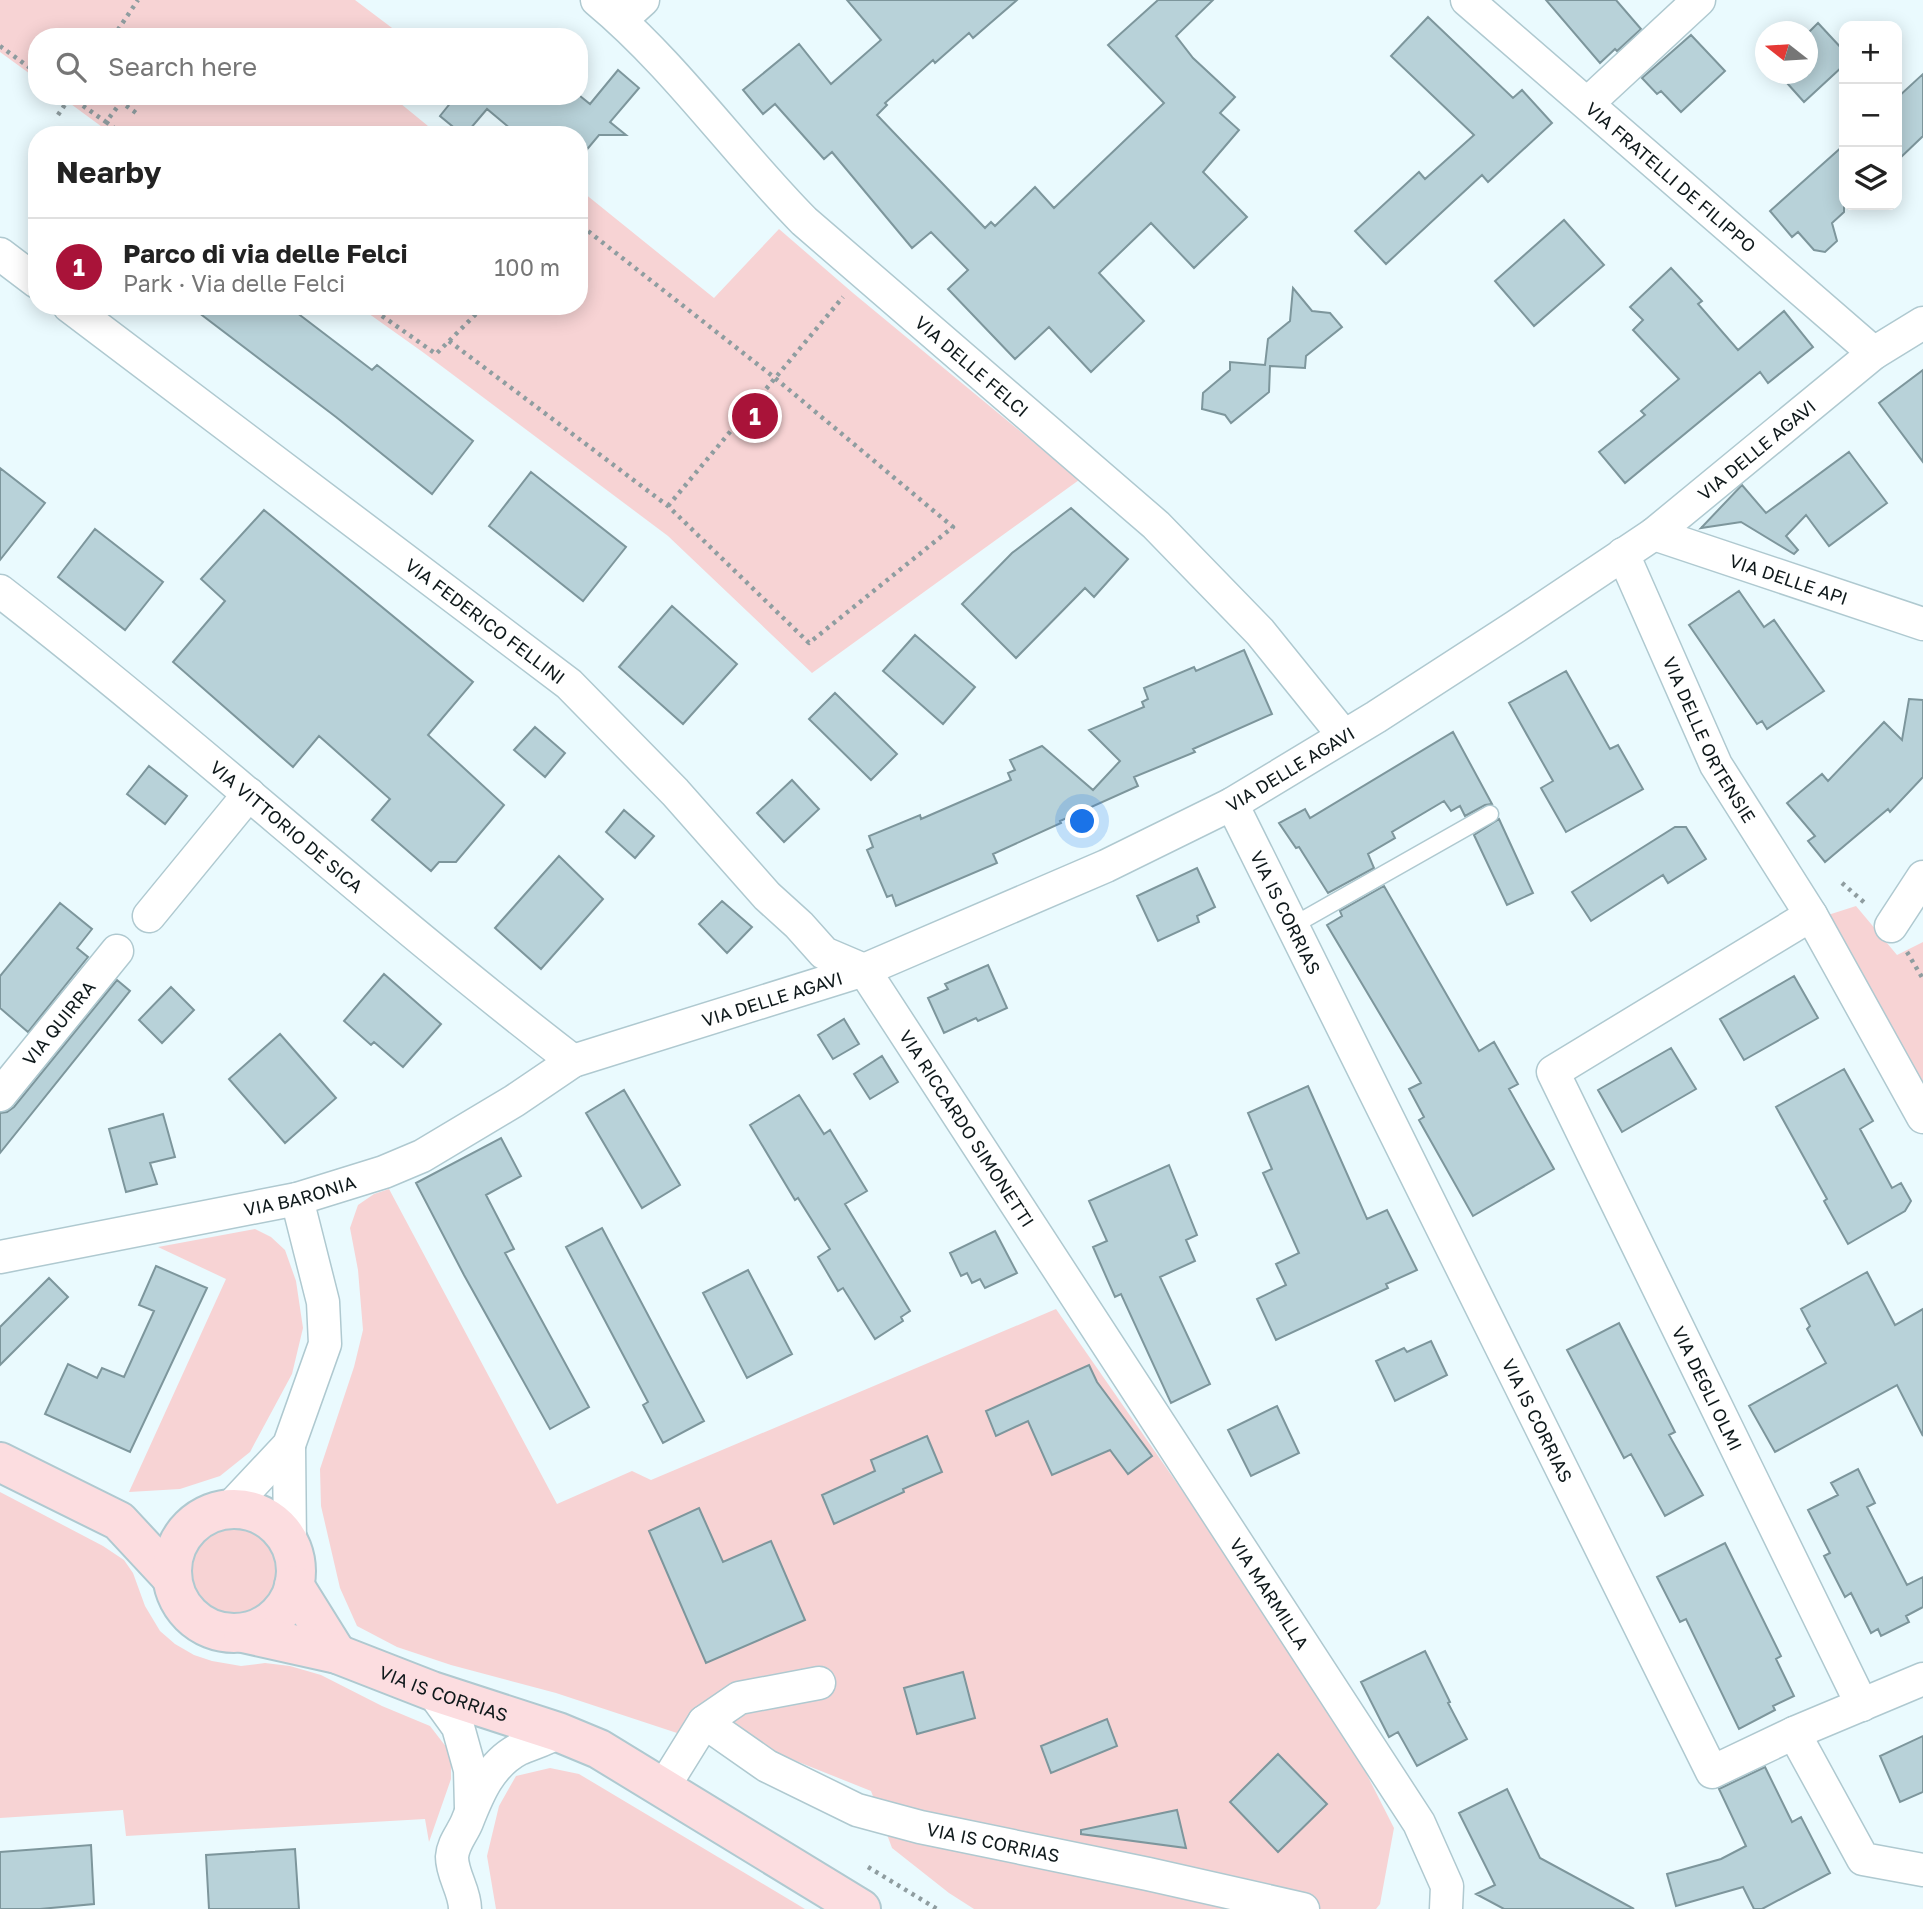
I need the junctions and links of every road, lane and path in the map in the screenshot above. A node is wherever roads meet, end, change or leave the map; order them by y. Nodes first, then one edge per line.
1 (138, 0) edge
2 (1467, 0) edge
3 (1699, 0) edge
4 (620, 7) edge
5 (119, 28) edge
6 (0, 46) edge
7 (28, 66) edge
8 (1588, 103) junction
9 (65, 105) edge
10 (82, 105) edge
11 (119, 105) edge
12 (125, 105) edge
13 (58, 115) dead end
14 (139, 115) dead end
15 (106, 122) junction
16 (112, 126) edge
17 (588, 231) edge
18 (0, 254) edge
19 (863, 273) junction
20 (28, 275) edge
21 (81, 315) edge
22 (381, 315) edge
23 (475, 315) edge
24 (1923, 323) edge
25 (449, 341) junction
26 (1874, 352) junction
27 (775, 379) junction
28 (668, 506) junction
29 (1654, 534) junction
30 (1623, 554) junction
31 (0, 591) edge
32 (1923, 624) edge
33 (1344, 736) junction
34 (249, 794) junction
35 (1233, 804) junction
36 (1490, 814) dead end
37 (1923, 877) edge
38 (1811, 915) junction
39 (149, 916) dead end
40 (1294, 925) junction
41 (1891, 926) dead end
42 (117, 950) dead end
43 (864, 970) junction
44 (573, 1061) junction
45 (0, 1095) edge
46 (1923, 1117) edge
47 (297, 1199) junction
48 (0, 1257) edge
49 (1071, 1288) joint
50 (289, 1445) junction
51 (0, 1462) edge
52 (215, 1514) junction
53 (119, 1521) junction
54 (290, 1546) junction
55 (172, 1578) junction
56 (293, 1585) junction
57 (243, 1633) junction
58 (337, 1654) junction
59 (1923, 1679) edge
60 (819, 1683) dead end
61 (432, 1691) junction
62 (1862, 1705) junction
63 (704, 1722) junction
64 (558, 1732) junction
65 (1794, 1733) junction
66 (663, 1788) junction
67 (471, 1809) junction
68 (860, 1862) dead end
69 (1923, 1870) edge
70 (464, 1909) edge
71 (861, 1909) edge
72 (937, 1909) edge
73 (1303, 1909) edge
74 (1446, 1909) edge

1 - 5 path
2 - 8 street, VIA FRATELLI DE FILIPPO
3 - 8 street
4 - 19 street, VIA DELLE FELCI
6 - 7 path
8 - 26 street, VIA FRATELLI DE FILIPPO
9 - 13 path
10 - 15 path
11 - 15 path
12 - 14 path
15 - 16 path
17 - 27 path
18 - 20 street
19 - 27 path
19 - 33 street, VIA DELLE FELCI
21 - 43 street, VIA FEDERICO FELLINI
22 - 25 path
23 - 25 path
24 - 26 street, VIA DELLE AGAVI
25 - 28 path
26 - 29 street, VIA DELLE AGAVI
27 - 28 path
27 - 28 path
29 - 30 street, VIA DELLE AGAVI
29 - 32 street, VIA DELLE API
30 - 33 street, VIA DELLE AGAVI
30 - 38 street, VIA DELLE ORTENSIE
31 - 34 street, VIA VITTORIO DE SICA
33 - 35 street, VIA DELLE AGAVI
34 - 39 street
34 - 44 street, VIA VITTORIO DE SICA
35 - 40 street, VIA IS CORRIAS
35 - 43 street, VIA DELLE AGAVI
36 - 40 lane
37 - 41 street
38 - 46 street, VIA DELLE ORTENSIE
38 - 62 street, VIA DEGLI OLMI
40 - 65 street, VIA IS CORRIAS
42 - 45 street, VIA QUIRRA
43 - 44 street, VIA DELLE AGAVI
43 - 49 street, VIA RICCARDO SIMONETTI
44 - 47 street, VIA BARONIA
47 - 48 street, VIA BARONIA
47 - 50 street
49 - 74 street, VIA MARMILLA
50 - 52 street
50 - 54 street
51 - 53 street
52 - 53 street
52 - 54 street
52 - 55 street
53 - 55 street
54 - 56 street
55 - 57 street
56 - 57 street
56 - 58 street
57 - 58 street, VIA IS CORRIAS
58 - 61 street, VIA IS CORRIAS
59 - 62 street
60 - 63 street
61 - 64 street, VIA IS CORRIAS
61 - 67 street
62 - 65 street
63 - 66 street
63 - 73 street, VIA IS CORRIAS
64 - 66 street, VIA IS CORRIAS
64 - 67 street
65 - 69 street
66 - 71 street, VIA IS CORRIAS
67 - 70 street
68 - 72 path

